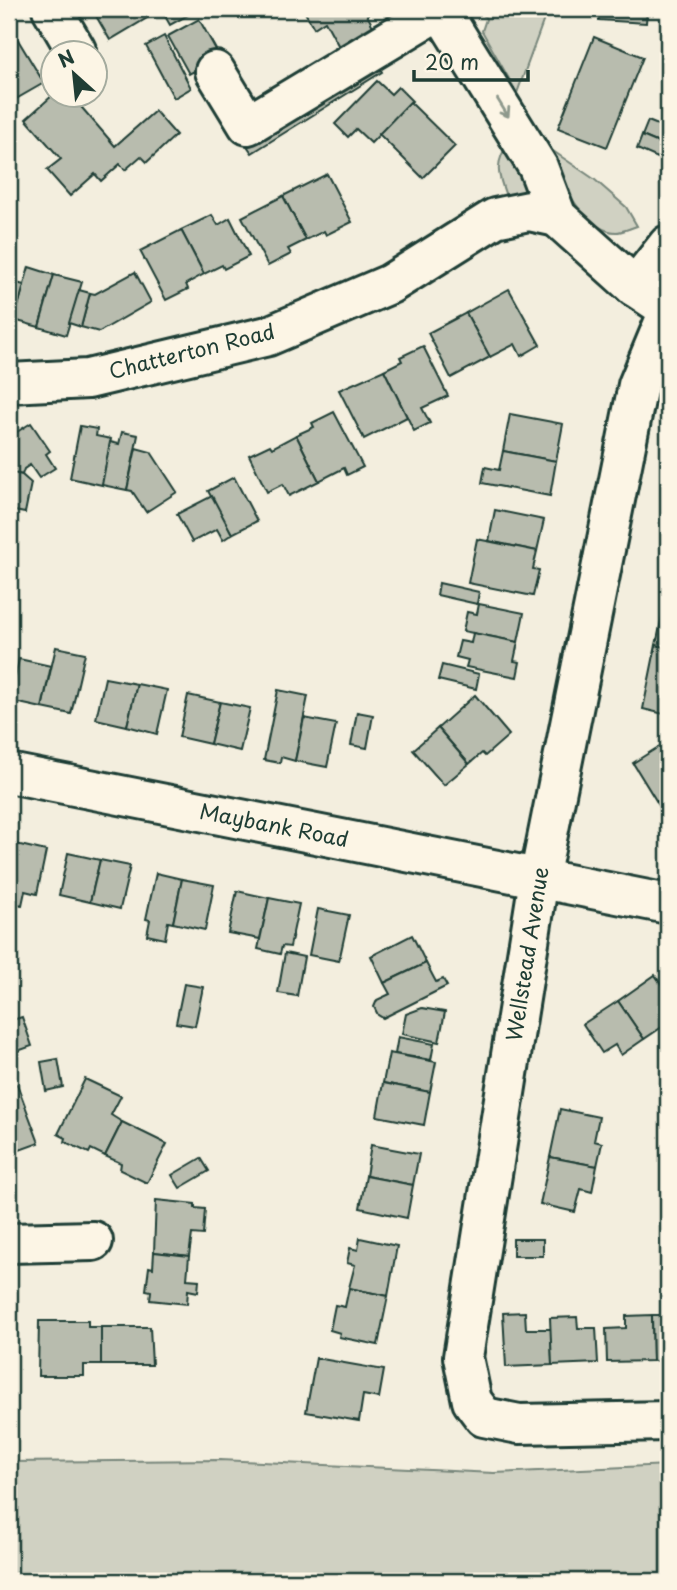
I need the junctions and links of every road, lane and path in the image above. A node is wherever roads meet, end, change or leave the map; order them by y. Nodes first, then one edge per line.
1 (52, 9) edge
2 (441, 9) edge
3 (69, 38) edge
4 (215, 71) dead end
5 (557, 217) junction
6 (668, 245) edge
7 (635, 287) junction
8 (668, 311) edge
9 (9, 383) edge
10 (9, 773) edge
11 (539, 879) junction
12 (668, 904) edge
13 (93, 1241) dead end
14 (9, 1243) edge
15 (668, 1421) edge

1 - 3 street
2 - 4 street
2 -> 5 street
5 - 7 street
5 - 9 street, Chatterton Road
6 - 7 street
7 - 8 street
8 - 11 street, Wellstead Avenue
10 - 11 street, Maybank Road
11 - 12 street, Maybank Road
11 - 15 street, Wellstead Avenue
13 - 14 street

